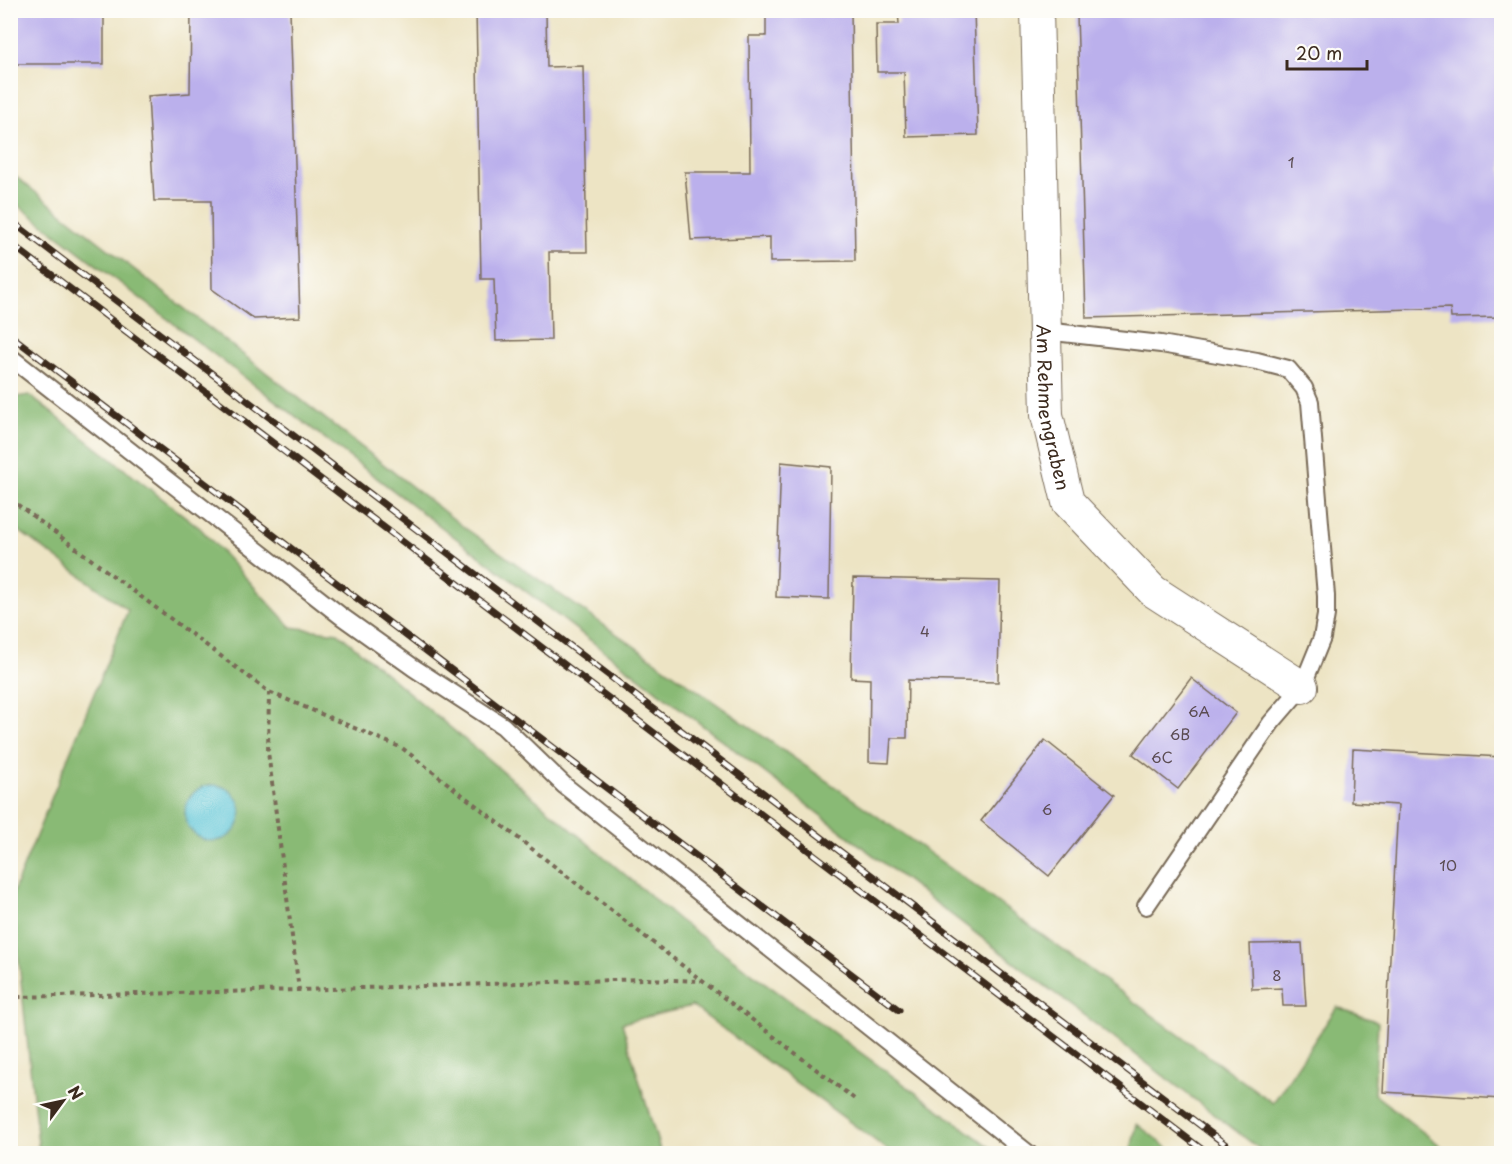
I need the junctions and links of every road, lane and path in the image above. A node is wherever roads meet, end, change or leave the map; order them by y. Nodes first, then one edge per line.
1 (1036, 10) edge
2 (1045, 331) junction
3 (10, 357) edge
4 (10, 499) edge
5 (1302, 687) junction
6 (268, 692) junction
7 (1146, 906) dead end
8 (702, 981) junction
9 (299, 990) junction
10 (17, 997) dead end
11 (857, 1101) dead end
12 (1029, 1154) edge

1 - 2 street, Am Rehmengraben
2 - 5 street, Am Rehmengraben
2 - 5 lane
3 - 12 lane
4 - 6 path
5 - 7 lane
6 - 8 path
6 - 9 path
8 - 9 path
8 - 11 path
9 - 10 path

